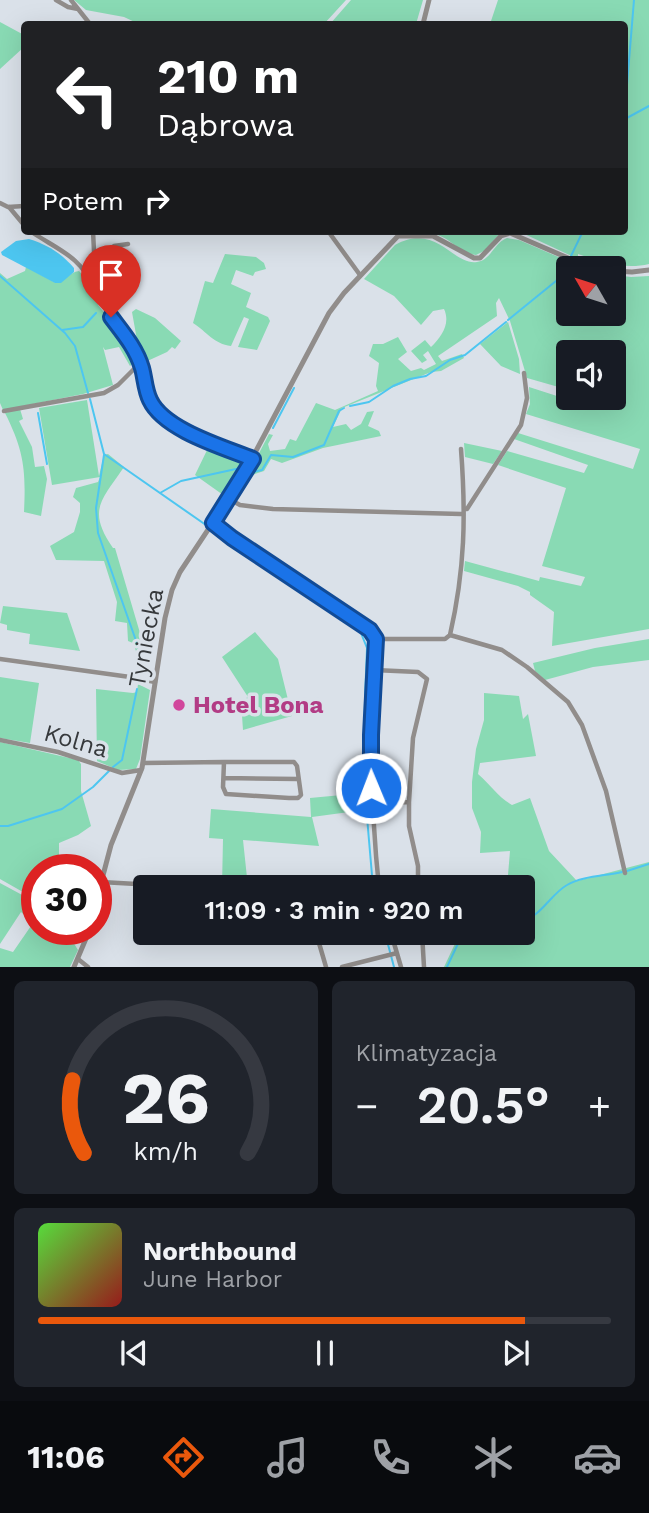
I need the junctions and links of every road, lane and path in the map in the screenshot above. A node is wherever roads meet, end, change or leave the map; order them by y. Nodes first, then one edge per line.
1 (56, 0) edge
2 (71, 0) edge
3 (429, 0) edge
4 (79, 9) junction
5 (88, 21) edge
6 (424, 21) edge
7 (0, 203) edge
8 (21, 206) edge
9 (9, 207) junction
10 (20, 220) edge
11 (37, 235) edge
12 (93, 235) edge
13 (331, 235) edge
14 (398, 235) edge
15 (416, 235) edge
16 (504, 235) edge
17 (515, 235) edge
18 (128, 244) dead end
19 (563, 256) edge
20 (95, 259) junction
21 (649, 270) edge
22 (626, 272) edge
23 (360, 275) junction
24 (96, 290) junction
25 (140, 363) junction
26 (524, 373) dead end
27 (4, 411) dead end
28 (461, 449) dead end
29 (253, 459) junction
30 (229, 499) junction
31 (463, 513) junction
32 (210, 527) junction
33 (450, 635) junction
34 (376, 639) junction
35 (0, 659) edge
36 (374, 670) junction
37 (155, 682) junction
38 (0, 740) edge
39 (224, 762) junction
40 (143, 763) junction
41 (141, 770) junction
42 (224, 778) junction
43 (298, 779) junction
44 (410, 802) junction
45 (373, 804) junction
46 (109, 854) edge
47 (625, 873) dead end
48 (378, 875) edge
49 (418, 875) edge
50 (112, 883) edge
51 (133, 884) edge
52 (84, 945) edge
53 (320, 945) edge
54 (392, 945) edge
55 (423, 945) edge
56 (393, 954) junction
57 (78, 959) junction
58 (74, 967) edge
59 (88, 967) edge
60 (326, 967) edge
61 (342, 967) edge
62 (401, 967) edge
63 (424, 967) edge

1 - 4 street
2 - 4 street
3 - 6 street
4 - 5 street
7 - 9 street
8 - 9 street
9 - 10 street
11 - 24 street
12 - 20 street
13 - 23 street
14 - 23 street, Tyniecka
15 - 16 street
17 - 19 street
18 - 20 street
20 - 24 street
21 - 22 street
23 - 29 street, Tyniecka
24 - 25 street
25 - 27 street
25 - 29 street
26 - 31 street
28 - 31 street
29 - 30 street, Tyniecka
30 - 31 street
30 - 32 street, Tyniecka
31 - 33 street
32 - 34 street
32 - 37 street, Tyniecka
33 - 34 street
33 - 47 street
34 - 36 street
35 - 37 street
36 - 44 street
36 - 45 street
37 - 40 street, Tyniecka
38 - 41 street, Kolna
39 - 40 street
39 - 42 street
39 - 43 street
40 - 41 street, Tyniecka
41 - 46 street, Tyniecka
42 - 43 street
42 - 43 street
44 - 45 street
44 - 49 street
45 - 48 street
50 - 51 street
52 - 57 street
53 - 60 street
54 - 56 street
55 - 63 street
56 - 61 street
56 - 62 street
57 - 58 street
57 - 59 street

